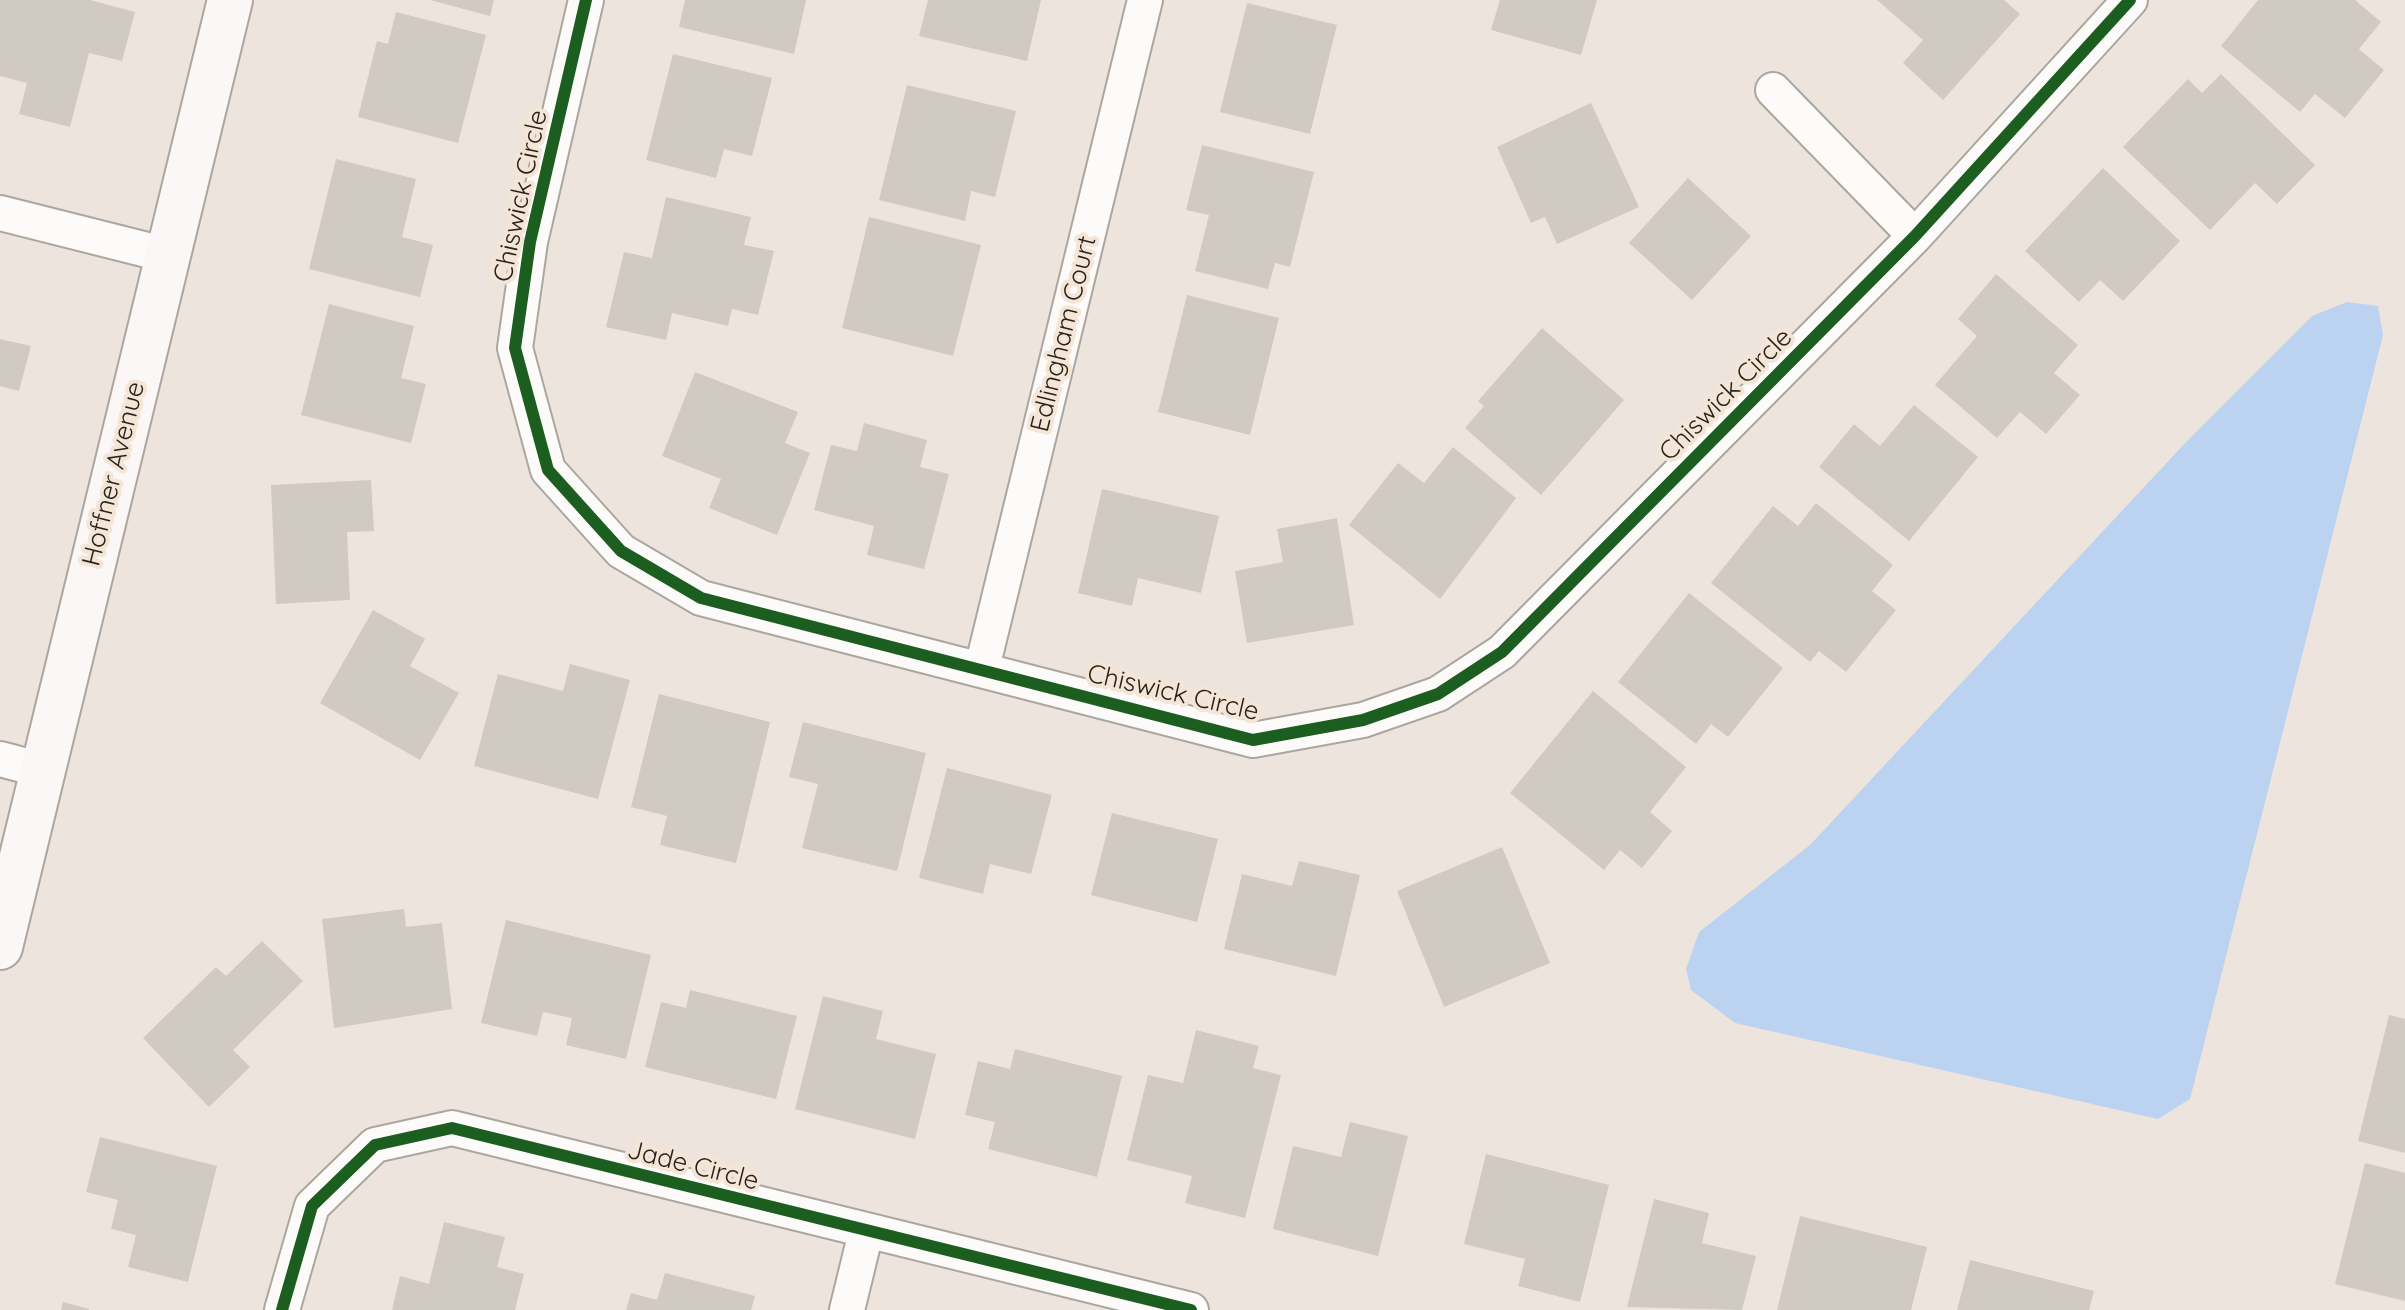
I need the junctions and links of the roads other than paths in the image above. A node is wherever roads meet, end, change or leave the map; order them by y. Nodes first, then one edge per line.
1 (230, 0) edge
2 (586, 0) edge
3 (1145, 0) edge
4 (2130, 0) edge
5 (1773, 90) dead end
6 (0, 213) edge
7 (1915, 236) junction
8 (167, 255) junction
9 (982, 668) junction
10 (0, 759) edge
11 (42, 770) junction
12 (0, 947) edge
13 (866, 1232) junction
14 (282, 1310) edge
15 (847, 1310) edge
16 (1191, 1310) edge

1 - 8 main road, Hoffner Avenue
2 - 9 street, Chiswick Circle
3 - 9 street, Edlingham Court
4 - 7 street, Chiswick Circle
5 - 7 street
6 - 8 street
7 - 9 street, Chiswick Circle
8 - 11 main road, Hoffner Avenue
10 - 11 street
11 - 12 main road, Hoffner Avenue
13 - 14 street, Jade Circle
13 - 15 street
13 - 16 street, Jade Circle

